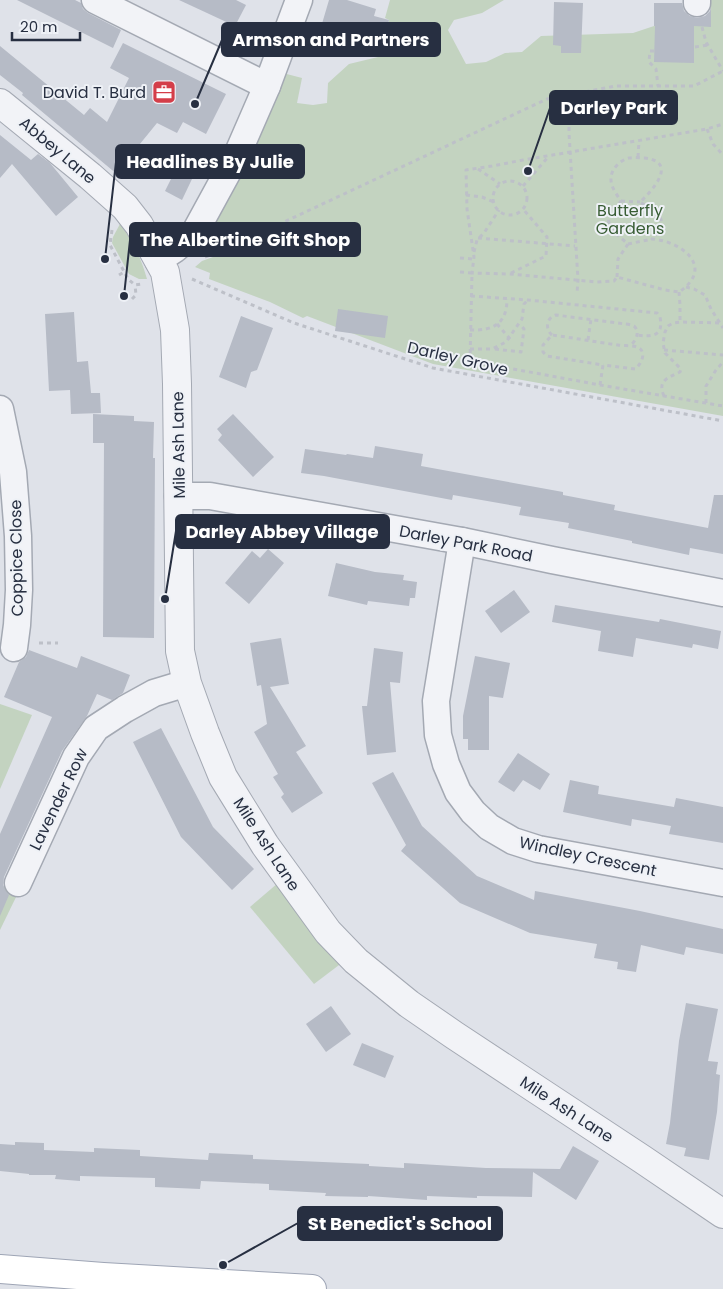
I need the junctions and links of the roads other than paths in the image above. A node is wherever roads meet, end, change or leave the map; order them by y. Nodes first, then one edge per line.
1 (95, 0) edge
2 (299, 0) edge
3 (267, 86) junction
4 (0, 103) edge
5 (165, 271) junction
6 (0, 409) edge
7 (178, 496) junction
8 (462, 541) junction
9 (723, 593) edge
10 (14, 648) dead end
11 (187, 682) junction
12 (18, 882) dead end
13 (723, 883) edge
14 (723, 1213) edge
15 (0, 1269) edge
16 (312, 1289) edge

1 - 3 street
2 - 3 street
3 - 5 street
4 - 5 street, Abbey Lane
5 - 7 street, Mile Ash Lane
6 - 10 street, Coppice Close
7 - 8 street, Darley Park Road
7 - 11 street, Mile Ash Lane
8 - 9 street, Darley Park Road
8 - 13 street, Windley Crescent
11 - 12 street, Lavender Row
11 - 14 street, Mile Ash Lane
15 - 16 main road

